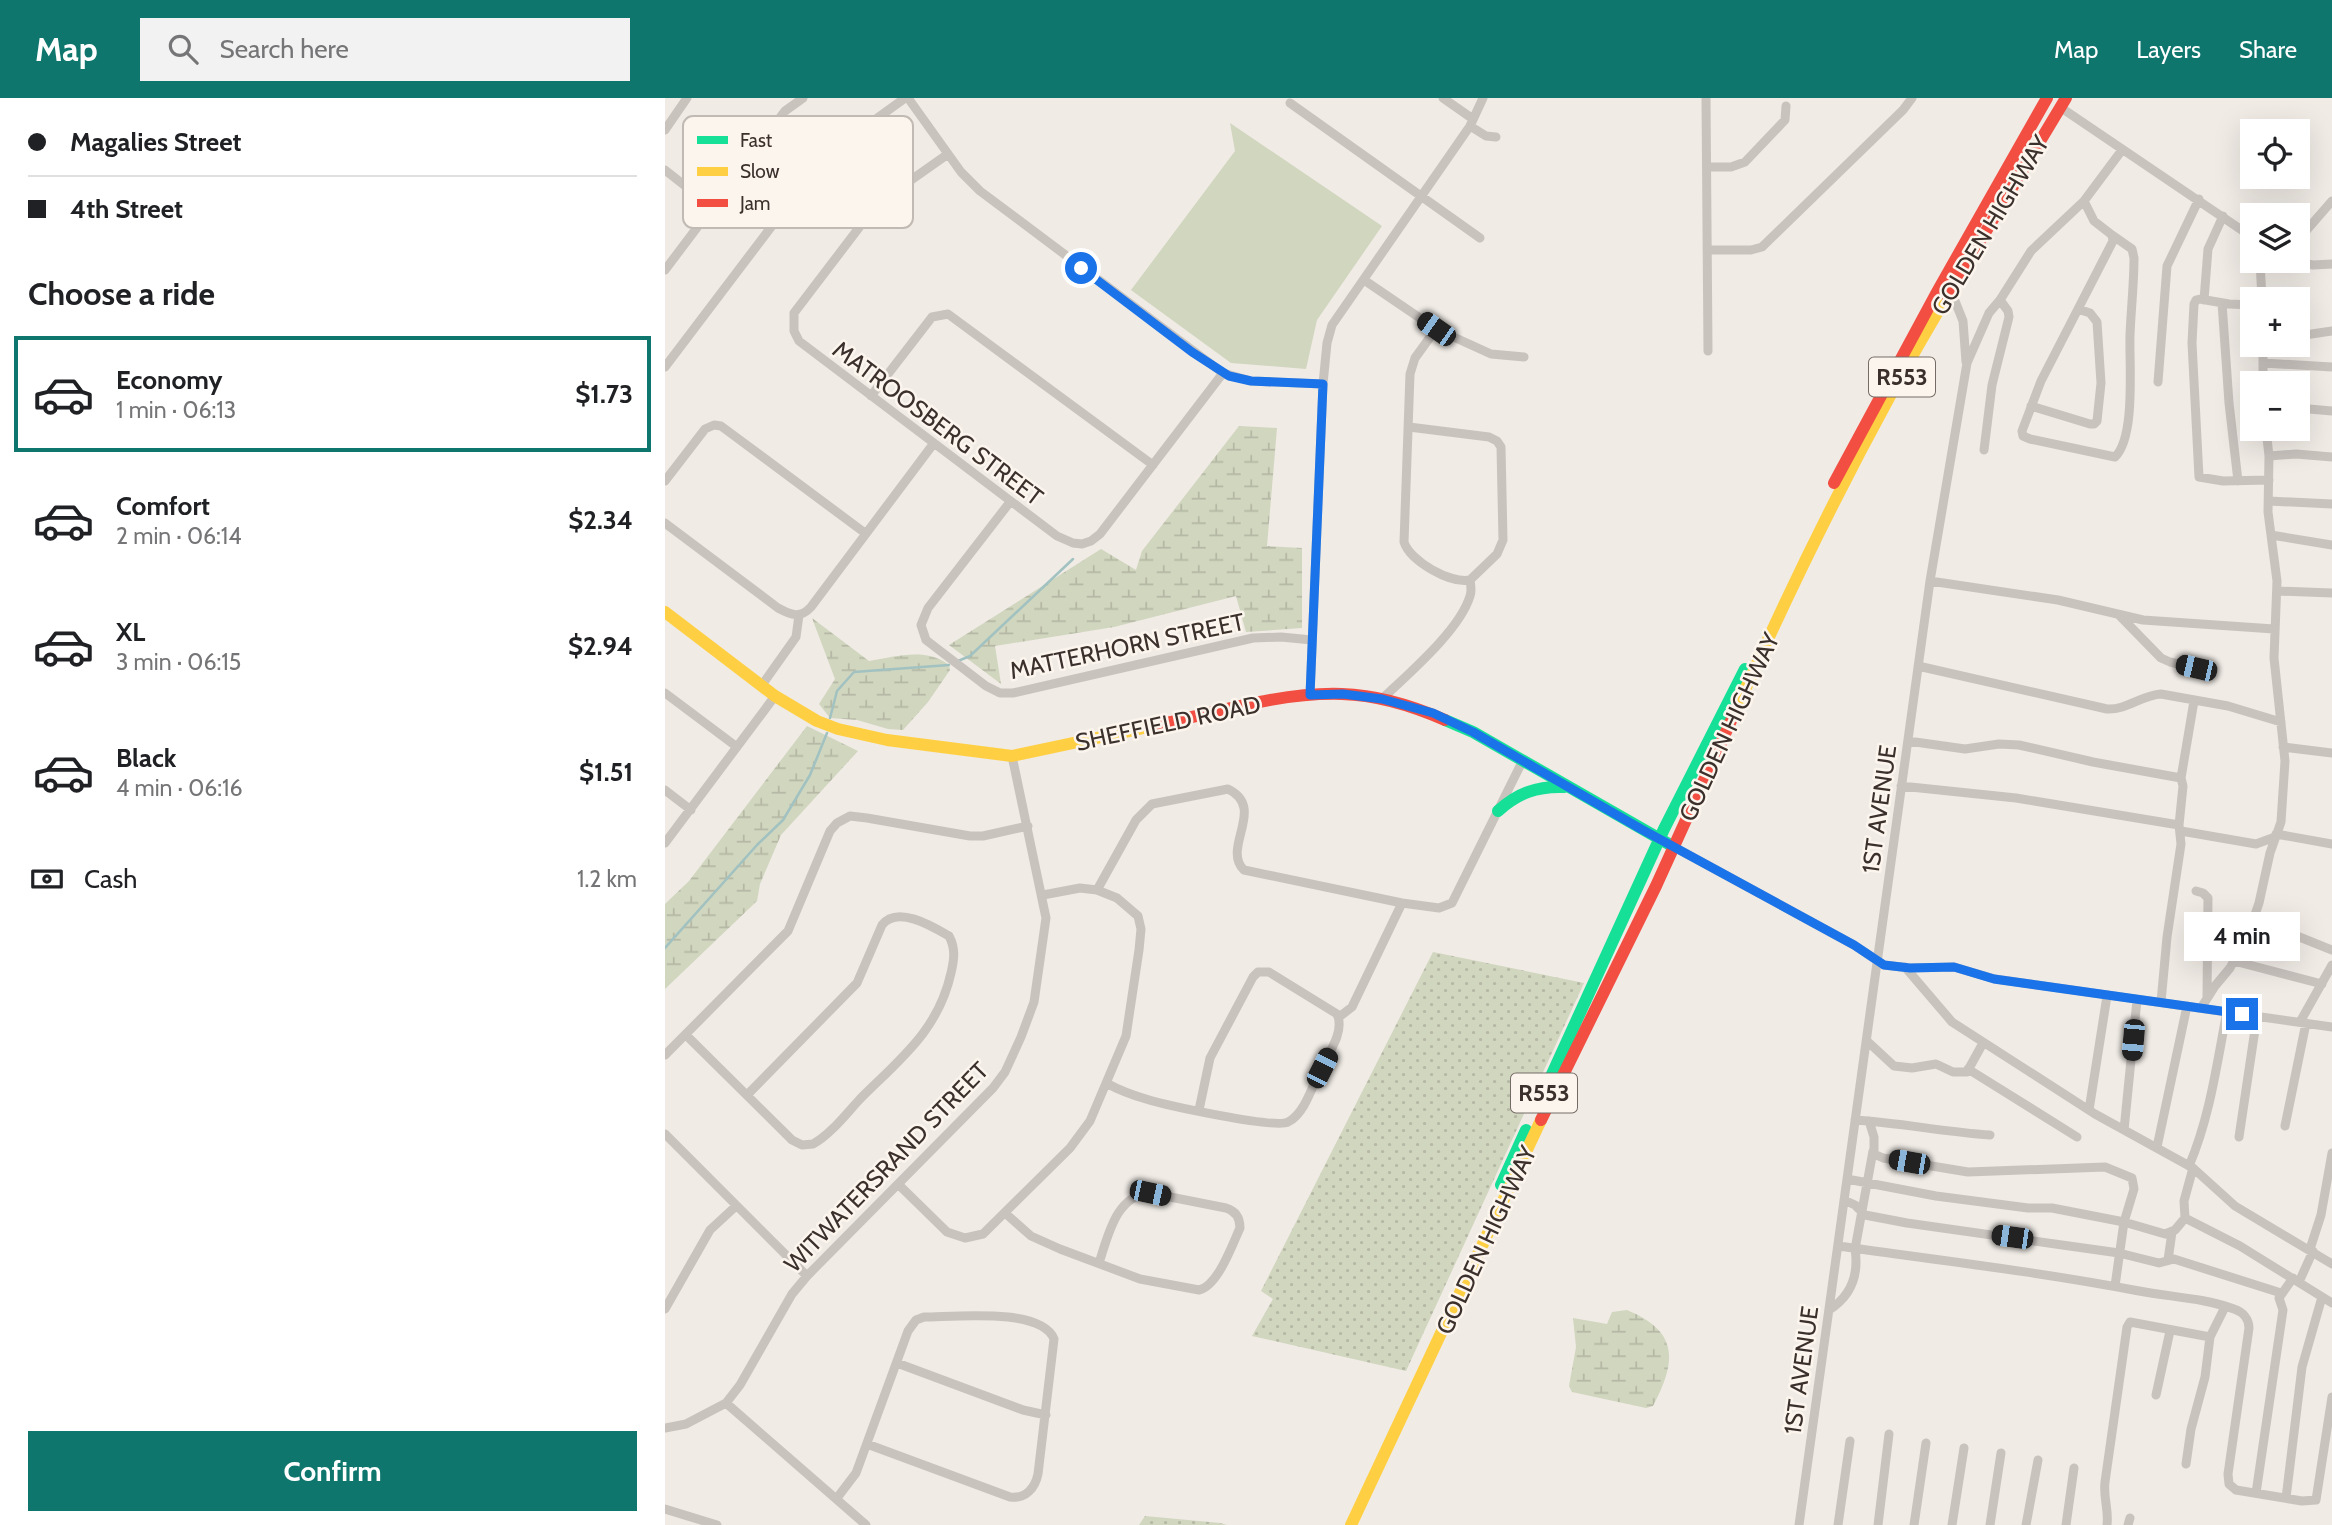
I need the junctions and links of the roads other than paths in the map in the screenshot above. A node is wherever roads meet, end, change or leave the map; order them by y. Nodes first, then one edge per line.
1 (687, 98) edge
2 (803, 98) edge
3 (906, 98) edge
4 (1443, 98) edge
5 (1483, 98) edge
6 (1706, 98) edge
7 (1912, 98) edge
8 (2045, 99) edge
9 (892, 102) edge
10 (2063, 102) edge
11 (1290, 103) dead end
12 (1786, 106) dead end
13 (781, 116) edge
14 (875, 116) edge
15 (1472, 122) junction
16 (665, 130) edge
17 (1496, 137) dead end
18 (2122, 150) junction
19 (948, 154) junction
20 (1707, 167) junction
21 (665, 170) edge
22 (913, 179) edge
23 (683, 184) edge
24 (1422, 194) junction
25 (2199, 199) junction
26 (2084, 201) junction
27 (2332, 201) edge
28 (2223, 216) junction
29 (2310, 226) edge
30 (696, 228) edge
31 (770, 228) edge
32 (859, 228) edge
33 (2240, 228) edge
34 (2112, 235) junction
35 (1481, 238) dead end
36 (1707, 250) junction
37 (2310, 264) edge
38 (2332, 264) edge
39 (665, 270) edge
40 (1364, 280) junction
41 (1951, 291) junction
42 (2000, 300) junction
43 (2204, 300) junction
44 (2222, 303) junction
45 (2240, 304) edge
46 (2078, 309) junction
47 (1436, 329) junction
48 (2332, 331) edge
49 (2310, 334) edge
50 (1708, 351) dead end
51 (1524, 357) dead end
52 (2263, 357) edge
53 (1967, 363) junction
54 (2263, 363) junction
55 (665, 367) edge
56 (2332, 367) edge
57 (2263, 371) edge
58 (1223, 373) junction
59 (2158, 382) dead end
60 (1323, 384) junction
61 (871, 396) junction
62 (2031, 406) junction
63 (2310, 409) edge
64 (2332, 411) edge
65 (1409, 427) junction
66 (2267, 441) edge
67 (934, 443) junction
68 (1984, 450) dead end
69 (2269, 456) junction
70 (2332, 457) edge
71 (1153, 465) junction
72 (2269, 480) junction
73 (665, 481) edge
74 (2238, 481) junction
75 (2269, 501) junction
76 (1010, 502) junction
77 (2332, 504) edge
78 (665, 523) edge
79 (865, 533) junction
80 (2271, 534) junction
81 (2332, 545) edge
82 (1469, 580) junction
83 (1930, 581) junction
84 (2277, 591) junction
85 (2332, 593) edge
86 (665, 612) edge
87 (799, 615) junction
88 (2119, 615) junction
89 (2274, 629) junction
90 (1312, 640) junction
91 (1918, 666) junction
92 (2196, 668) dead end
93 (762, 685) junction
94 (665, 693) edge
95 (1310, 695) junction
96 (775, 696) junction
97 (1382, 699) junction
98 (2194, 701) junction
99 (2281, 722) junction
100 (1908, 741) junction
101 (737, 747) junction
102 (2283, 747) junction
103 (2332, 753) edge
104 (1013, 755) junction
105 (1523, 760) junction
106 (2181, 778) junction
107 (1901, 786) junction
108 (1568, 787) junction
109 (665, 790) edge
110 (691, 810) junction
111 (1499, 811) junction
112 (1028, 826) junction
113 (2180, 828) junction
114 (2276, 835) junction
115 (1660, 839) junction
116 (665, 843) edge
117 (2332, 844) edge
118 (1674, 847) junction
119 (1097, 890) junction
120 (2196, 891) dead end
121 (1043, 895) junction
122 (1402, 903) junction
123 (2251, 925) junction
124 (2332, 950) edge
125 (1876, 961) junction
126 (2234, 961) junction
127 (2332, 965) edge
128 (1905, 967) junction
129 (2322, 984) junction
130 (2107, 996) junction
131 (2207, 998) junction
132 (2137, 1000) junction
133 (2161, 1002) junction
134 (2187, 1006) junction
135 (2201, 1008) junction
136 (2227, 1012) junction
137 (2257, 1016) junction
138 (1339, 1017) junction
139 (2303, 1022) junction
140 (2332, 1027) edge
141 (686, 1035) junction
142 (1867, 1041) junction
143 (1983, 1043) junction
144 (665, 1055) edge
145 (1969, 1069) junction
146 (1106, 1083) junction
147 (748, 1094) junction
148 (1199, 1110) junction
149 (2089, 1110) junction
150 (1855, 1120) junction
151 (1869, 1121) junction
152 (2285, 1126) dead end
153 (2124, 1130) junction
154 (1990, 1135) dead end
155 (666, 1137) edge
156 (2077, 1137) dead end
157 (2239, 1137) dead end
158 (2157, 1147) junction
159 (1873, 1151) junction
160 (2332, 1153) edge
161 (2191, 1167) junction
162 (1847, 1179) junction
163 (1867, 1183) junction
164 (898, 1184) junction
165 (1844, 1200) junction
166 (736, 1206) junction
167 (1861, 1211) junction
168 (1005, 1213) junction
169 (2185, 1218) junction
170 (2124, 1222) junction
171 (2172, 1232) junction
172 (1837, 1246) junction
173 (1855, 1248) junction
174 (2312, 1250) junction
175 (2119, 1254) junction
176 (2168, 1260) junction
177 (1099, 1263) junction
178 (2332, 1264) edge
179 (807, 1276) junction
180 (2296, 1280) junction
181 (2115, 1286) junction
182 (2281, 1293) junction
183 (2322, 1297) junction
184 (2332, 1303) edge
185 (2225, 1307) junction
186 (665, 1309) edge
187 (1829, 1310) junction
188 (2170, 1331) junction
189 (2210, 1338) junction
190 (897, 1363) junction
191 (2156, 1395) dead end
192 (2332, 1397) edge
193 (726, 1402) junction
194 (1046, 1415) junction
195 (665, 1428) edge
196 (1889, 1434) dead end
197 (1850, 1441) dead end
198 (1926, 1443) dead end
199 (867, 1444) junction
200 (1964, 1448) dead end
201 (2001, 1453) dead end
202 (2038, 1460) dead end
203 (2186, 1464) dead end
204 (2074, 1468) dead end
205 (2256, 1493) junction
206 (837, 1498) junction
207 (2285, 1498) junction
208 (665, 1509) edge
209 (717, 1525) edge
210 (866, 1525) edge
211 (1341, 1525) edge
212 (1351, 1525) edge
213 (1799, 1525) edge
214 (1838, 1525) edge
215 (1878, 1525) edge
216 (1914, 1525) edge
217 (1952, 1525) edge
218 (1990, 1525) edge
219 (2026, 1525) edge
220 (2066, 1525) edge
221 (2107, 1525) edge

1 - 16 street
2 - 13 street
3 - 9 street
3 - 19 street
4 - 15 street
5 - 15 street
6 - 20 street
7 - 36 street
8 - 10 main road
8 - 115 main road, GOLDEN HIGHWAY / R553
9 - 14 street
10 - 18 street
10 - 41 main road, GOLDEN HIGHWAY / R553
11 - 24 street
12 - 20 street
15 - 17 street
15 - 24 street
18 - 25 street
18 - 26 street, 1ST AVENUE
19 - 22 street, MATROOSBERG STREET
19 - 58 street
20 - 36 street
21 - 23 street
24 - 35 street
24 - 40 street
25 - 28 street
25 - 59 street
26 - 34 street
26 - 42 street, 1ST AVENUE
27 - 29 street
28 - 33 street
28 - 43 street
30 - 39 street
31 - 55 street
32 - 61 street, MATROOSBERG STREET
34 - 46 street
34 - 62 street
36 - 50 street
37 - 38 street
40 - 47 street
40 - 60 street
41 - 53 street
41 - 118 main road, GOLDEN HIGHWAY / R553
42 - 53 street, 1ST AVENUE
42 - 68 street
43 - 44 street
43 - 74 street
44 - 45 street
44 - 74 street
46 - 62 street
46 - 62 street
47 - 51 street
47 - 65 street
48 - 49 street
52 - 54 street
53 - 83 street, 1ST AVENUE
54 - 56 street
54 - 57 street
58 - 60 street
58 - 71 street, MATROOSBERG STREET
60 - 90 street
61 - 67 street, MATROOSBERG STREET
61 - 71 street
63 - 64 street
65 - 82 street
65 - 82 street
66 - 69 street
67 - 76 street, MATROOSBERG STREET
67 - 79 street
69 - 70 street
69 - 72 street
71 - 76 street, MATROOSBERG STREET
72 - 74 street
72 - 75 street
73 - 79 street
75 - 77 street
75 - 80 street
76 - 90 street, MATTERHORN STREET
78 - 87 street
79 - 87 street
80 - 81 street
80 - 84 street
82 - 97 street
83 - 88 street
83 - 91 street, 1ST AVENUE
84 - 85 street
84 - 89 street
86 - 93 main road, SHEFFIELD ROAD
87 - 93 street
88 - 89 street
88 - 92 street
89 - 99 street
90 - 95 street
91 - 98 street
91 - 100 street, 1ST AVENUE
93 - 96 main road, SHEFFIELD ROAD
94 - 101 street
95 - 97 main road, SHEFFIELD ROAD
95 - 104 main road, SHEFFIELD ROAD
96 - 101 street
96 - 104 main road, SHEFFIELD ROAD
97 - 105 main road, SHEFFIELD ROAD
98 - 99 street
98 - 106 street
99 - 102 street
100 - 106 street
100 - 107 street, 1ST AVENUE
101 - 110 street
102 - 103 street
102 - 114 street
104 - 112 street, WITWATERSRAND STREET
105 - 108 main road, SHEFFIELD ROAD
105 - 111 street
106 - 113 street
107 - 113 street
107 - 125 street, 1ST AVENUE
108 - 111 main road
108 - 115 main road, SHEFFIELD ROAD
109 - 110 street
110 - 116 street
111 - 122 street
112 - 121 street, WITWATERSRAND STREET
112 - 141 street
113 - 114 street
113 - 133 street
114 - 117 street
114 - 123 street
115 - 118 main road, SHEFFIELD ROAD
115 - 211 main road, GOLDEN HIGHWAY / R553
118 - 125 street
118 - 212 main road, GOLDEN HIGHWAY / R553
119 - 121 street
119 - 122 street
119 - 146 street
120 - 131 street
121 - 164 street, WITWATERSRAND STREET
122 - 138 street
123 - 124 street
123 - 126 street
125 - 128 street
125 - 142 street, 1ST AVENUE
126 - 129 street
126 - 131 street
127 - 129 street
128 - 130 street
128 - 143 street
129 - 139 street
130 - 132 street
130 - 149 street
131 - 135 street
132 - 133 street
132 - 153 street
133 - 134 street
134 - 135 street
134 - 158 street
135 - 136 street
136 - 137 street
136 - 161 street
137 - 139 street
137 - 157 street
138 - 148 street
138 - 148 street
139 - 140 street
139 - 152 street
141 - 144 street
141 - 147 street
142 - 145 street
142 - 150 street, 1ST AVENUE
143 - 145 street
143 - 149 street
145 - 156 street
146 - 148 street
146 - 168 street
147 - 147 street
149 - 153 street
150 - 151 street
150 - 162 street, 1ST AVENUE
151 - 154 street
151 - 159 street
153 - 158 street
155 - 166 street
158 - 161 street
159 - 163 street
159 - 170 street
160 - 174 street
161 - 169 street
161 - 174 street
162 - 163 street
162 - 165 street, 1ST AVENUE
163 - 167 street
163 - 170 street
164 - 168 street
164 - 179 street, WITWATERSRAND STREET
165 - 167 street
165 - 172 street, 1ST AVENUE
166 - 179 street
166 - 186 street
167 - 173 street
167 - 175 street
168 - 177 street
169 - 171 street
169 - 180 street
170 - 171 street
170 - 175 street
171 - 176 street
172 - 173 street
172 - 187 street, 1ST AVENUE
173 - 181 street
173 - 187 street
174 - 178 street
174 - 180 street
175 - 176 street
175 - 181 street
176 - 182 street
177 - 177 street
179 - 193 street, WITWATERSRAND STREET
180 - 182 street
180 - 183 street
181 - 185 street
182 - 205 street
183 - 184 street
183 - 207 street
185 - 189 street
185 - 205 street
187 - 213 street, 1ST AVENUE
188 - 189 street
188 - 191 street
188 - 221 street
189 - 203 street
190 - 194 street
190 - 194 street
190 - 199 street
192 - 207 street
193 - 195 street, WITWATERSRAND STREET
193 - 206 street
194 - 199 street
196 - 215 street
197 - 214 street
198 - 216 street
199 - 206 street
200 - 217 street
201 - 218 street
202 - 219 street
204 - 220 street
205 - 207 street
206 - 210 street
208 - 209 street

